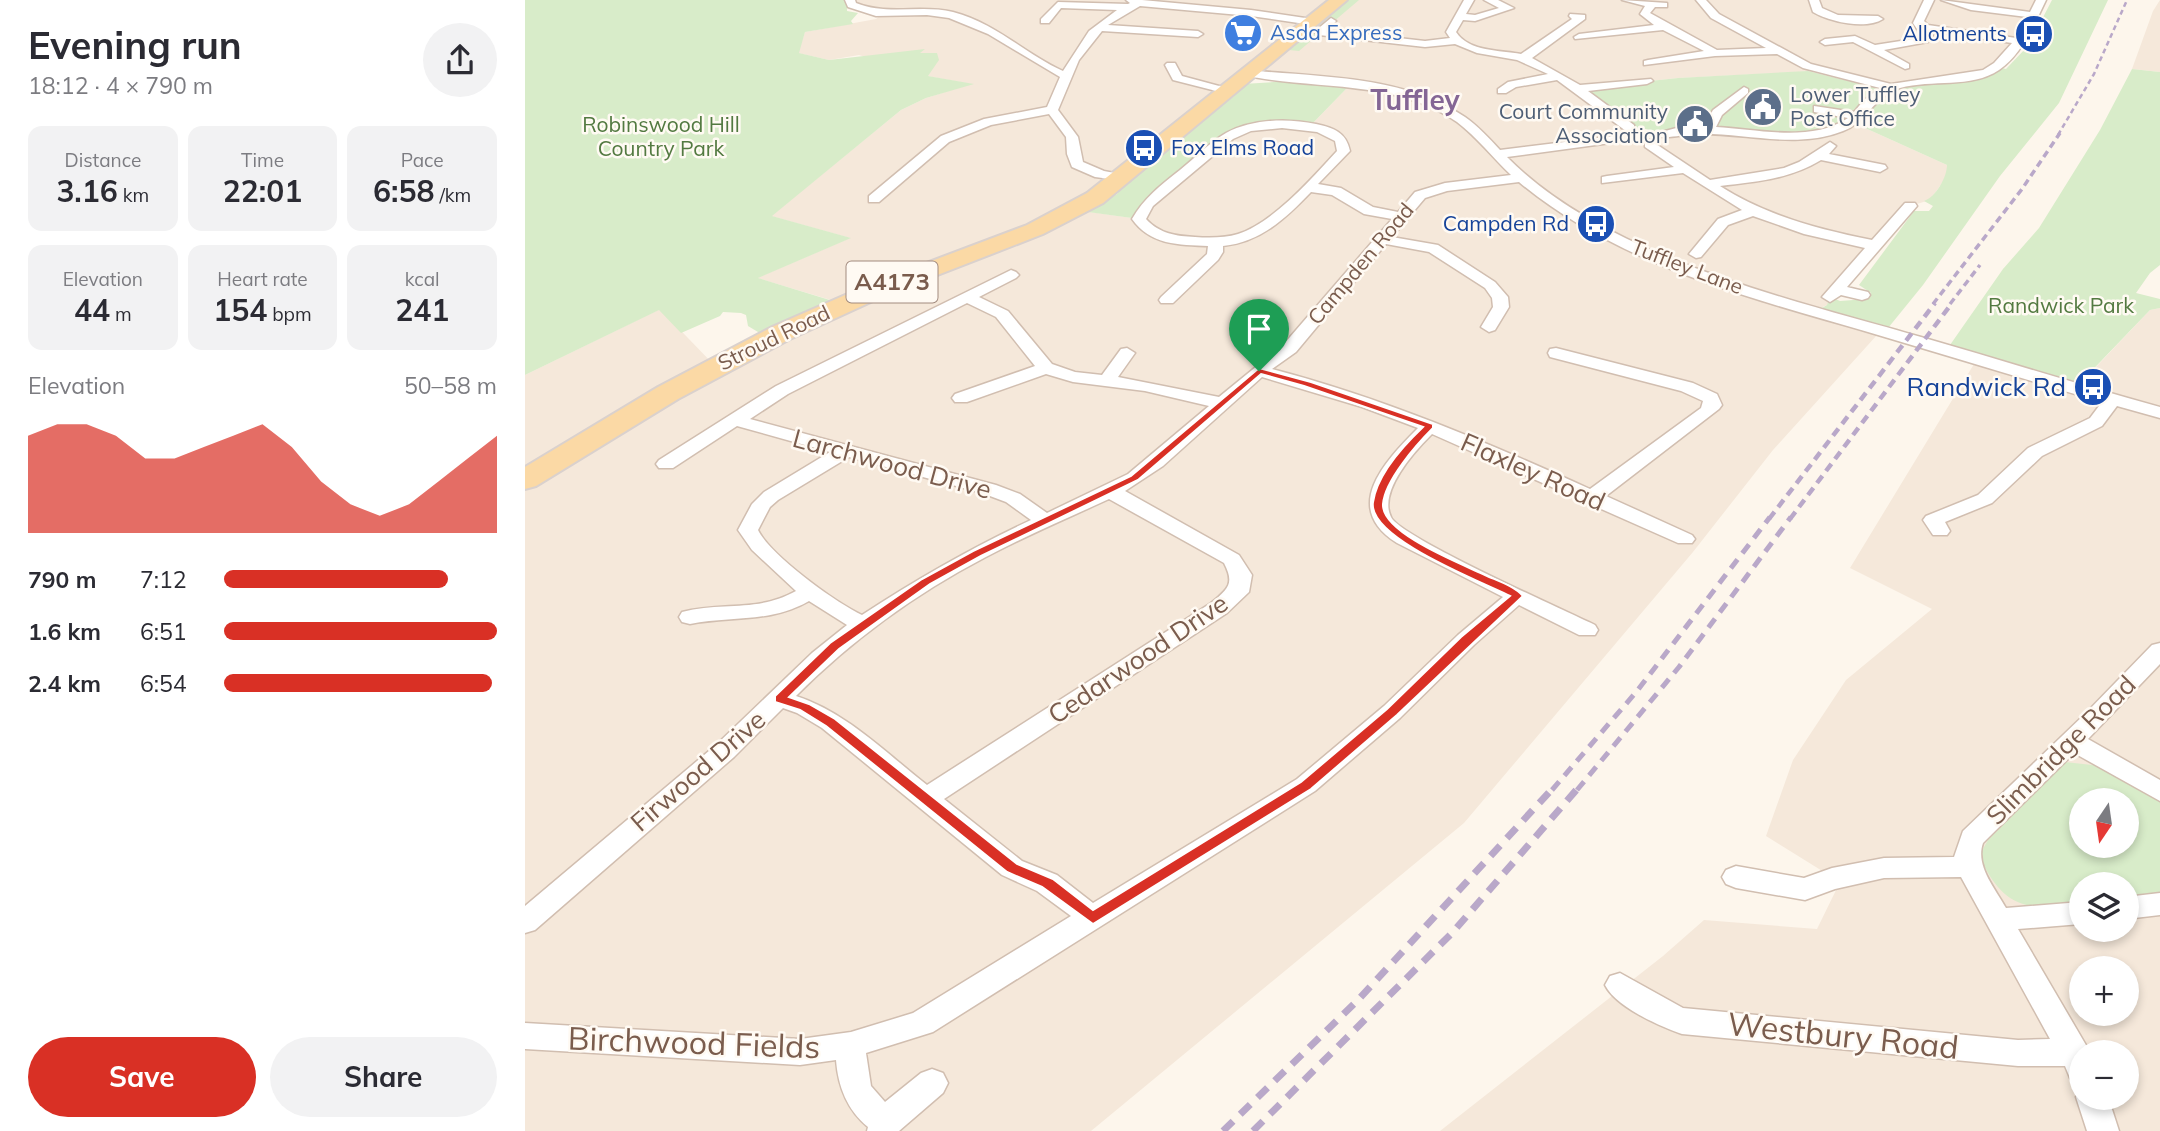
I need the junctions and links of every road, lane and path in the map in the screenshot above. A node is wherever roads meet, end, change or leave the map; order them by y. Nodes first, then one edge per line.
1 (935, 0) edge
2 (1339, 0) edge
3 (1469, 0) edge
4 (1489, 0) edge
5 (1627, 0) edge
6 (1701, 0) edge
7 (1814, 0) edge
8 (2041, 0) edge
9 (1938, 1) edge
10 (851, 2) edge
11 (1133, 3) edge
12 (940, 13) junction
13 (2032, 15) junction
14 (1459, 16) junction
15 (1574, 16) dead end
16 (1878, 19) dead end
17 (1045, 21) dead end
18 (1331, 21) dead end
19 (1312, 22) junction
20 (1663, 27) junction
21 (1925, 27) junction
22 (1101, 28) junction
23 (1198, 34) dead end
24 (1453, 36) junction
25 (1579, 37) dead end
26 (2018, 41) junction
27 (1825, 42) dead end
28 (1873, 49) junction
29 (1778, 51) junction
30 (1715, 53) junction
31 (1521, 58) junction
32 (1658, 63) dead end
33 (1905, 66) dead end
34 (1169, 67) dead end
35 (1066, 75) junction
36 (1559, 76) junction
37 (1493, 79) dead end
38 (1237, 81) junction
39 (1647, 81) dead end
40 (1891, 88) junction
41 (1576, 89) junction
42 (1744, 91) dead end
43 (1818, 109) dead end
44 (1052, 110) junction
45 (1859, 116) junction
46 (1630, 128) junction
47 (1709, 129) junction
48 (1619, 138) junction
49 (1646, 141) junction
50 (1830, 146) dead end
51 (1498, 154) junction
52 (1819, 156) junction
53 (1880, 168) dead end
54 (1687, 169) junction
55 (1119, 178) junction
56 (1522, 178) junction
57 (1606, 180) dead end
58 (1707, 184) junction
59 (1308, 187) junction
60 (860, 191) dead end
61 (1910, 205) dead end
62 (1754, 211) junction
63 (1400, 216) junction
64 (1381, 239) junction
65 (1215, 242) junction
66 (1877, 246) junction
67 (1696, 254) dead end
68 (1011, 275) dead end
69 (1862, 295) dead end
70 (967, 298) junction
71 (1167, 300) dead end
72 (1490, 327) dead end
73 (1556, 353) dead end
74 (1127, 354) dead end
75 (1047, 368) junction
76 (1259, 371) junction
77 (1107, 381) junction
78 (961, 398) dead end
79 (2113, 400) junction
80 (1222, 403) junction
81 (2160, 413) edge
82 (734, 420) junction
83 (1430, 426) junction
84 (687, 450) junction
85 (845, 451) junction
86 (706, 456) dead end
87 (666, 464) dead end
88 (525, 480) edge
89 (1100, 495) junction
90 (1591, 498) junction
91 (1045, 521) junction
92 (1930, 522) dead end
93 (1685, 539) dead end
94 (808, 593) junction
95 (1517, 596) junction
96 (698, 615) dead end
97 (863, 624) junction
98 (1587, 630) dead end
99 (2160, 650) edge
100 (780, 699) junction
101 (2070, 740) junction
102 (2160, 792) edge
103 (925, 799) junction
104 (1968, 859) junction
105 (1736, 877) dead end
106 (2160, 904) edge
107 (2139, 906) edge
108 (2069, 914) edge
109 (1093, 918) junction
110 (1998, 920) junction
111 (525, 922) edge
112 (1620, 985) dead end
113 (525, 1036) edge
114 (851, 1045) junction
115 (2069, 1045) edge
116 (2069, 1059) edge
117 (932, 1083) dead end
118 (2096, 1110) edge
119 (884, 1126) edge
120 (2103, 1131) edge

1 - 12 street
2 - 19 main road, Stroud Road / A4173
3 - 14 street
4 - 14 street
5 - 20 street
6 - 29 street
7 - 16 street
8 - 13 street
9 - 13 street
9 - 21 street
10 - 12 street
11 - 17 street
11 - 19 street
11 - 22 street
12 - 35 street
13 - 26 street
14 - 24 street
15 - 31 street
18 - 24 street
19 - 38 main road, Stroud Road / A4173
20 - 25 street
20 - 30 street
21 - 26 street
21 - 28 street
22 - 23 street
22 - 35 street
24 - 31 street
26 - 40 street
27 - 28 street
28 - 33 street
29 - 30 street
29 - 40 street
30 - 32 street
31 - 36 street
34 - 38 street, Tuffley Lane
35 - 44 street
36 - 37 street
36 - 41 street
38 - 51 street, Tuffley Lane
38 - 55 main road, Stroud Road / A4173
39 - 41 street
40 - 45 street
41 - 46 street
42 - 47 street
43 - 45 street
44 - 55 street
44 - 60 street
45 - 47 street
46 - 48 street
46 - 49 street
47 - 49 street
48 - 49 street
48 - 51 street
49 - 54 street
50 - 52 street
51 - 56 street, Tuffley Lane
52 - 53 street
52 - 58 street
54 - 57 street
54 - 58 street
55 - 88 main road, Stroud Road / A4173
56 - 63 street, Campden Road
56 - 79 street, Tuffley Lane
58 - 62 street
59 - 63 street
59 - 65 street
59 - 65 street
61 - 66 street
62 - 66 street
62 - 67 street
63 - 64 street, Campden Road
64 - 72 street
64 - 76 street, Campden Road
65 - 71 street
66 - 69 street
68 - 70 street, Larchwood Drive
70 - 75 street
70 - 82 street, Larchwood Drive
73 - 90 street
74 - 77 street
75 - 77 street
75 - 78 street
76 - 80 street, Campden Road
76 - 83 street, Flaxley Road
77 - 80 street
79 - 81 street, Tuffley Lane
79 - 92 street
80 - 89 street, Campden Road
82 - 84 street, Larchwood Drive
82 - 85 street, Larchwood Drive
83 - 90 street, Flaxley Road
83 - 95 street
84 - 86 street
84 - 87 street, Larchwood Drive
85 - 91 street, Larchwood Drive
85 - 94 street
89 - 91 street, Firwood Drive
89 - 103 street, Cedarwood Drive
90 - 93 street, Flaxley Road
91 - 97 street, Firwood Drive
94 - 96 street
94 - 97 street
95 - 98 street
95 - 109 street, Birchwood Fields
97 - 100 street, Firwood Drive
99 - 101 street, Slimbridge Road
100 - 103 street
100 - 111 street, Firwood Drive
101 - 102 street
101 - 104 street, Slimbridge Road
103 - 109 street
104 - 105 street
104 - 110 street, Westbury Road
106 - 107 street
108 - 110 street
109 - 114 street, Birchwood Fields
110 - 115 street, Westbury Road
112 - 116 street, Westbury Road
113 - 114 street, Birchwood Fields
114 - 119 street
117 - 119 street
118 - 120 street

